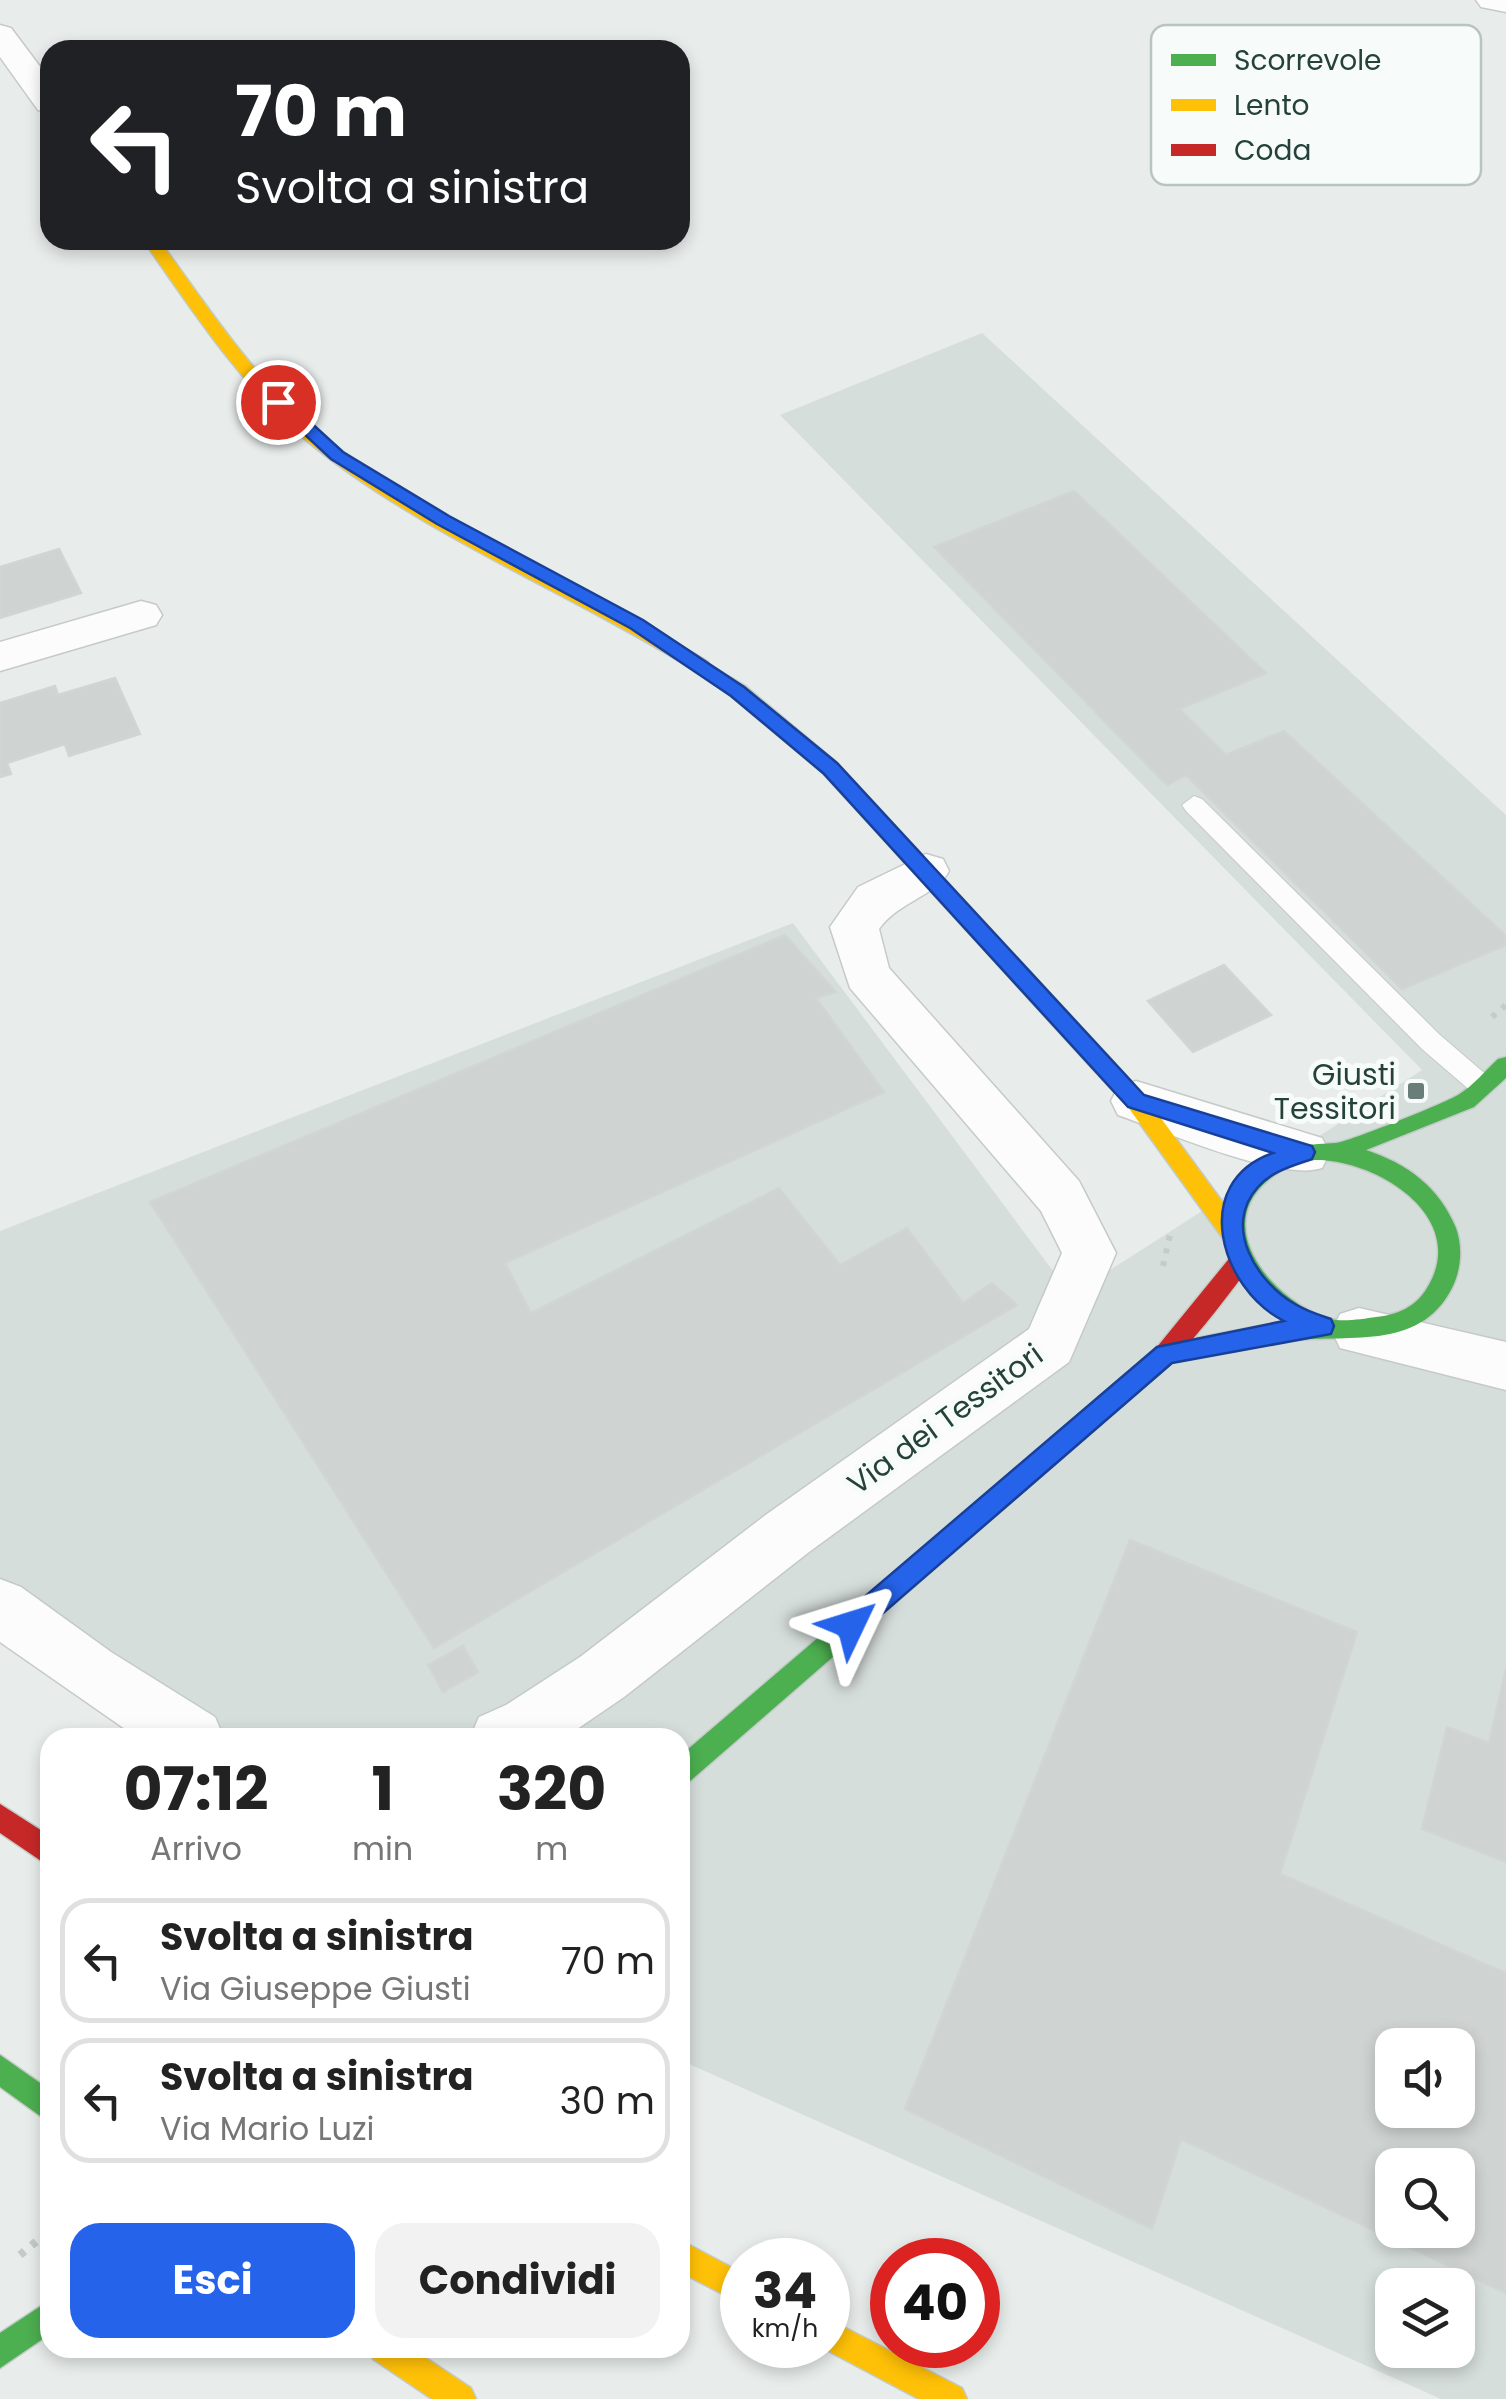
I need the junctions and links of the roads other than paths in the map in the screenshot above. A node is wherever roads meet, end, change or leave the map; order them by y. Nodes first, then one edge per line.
1 (1492, 0) edge
2 (1506, 3) edge
3 (0, 35) edge
4 (40, 89) edge
5 (157, 250) edge
6 (141, 615) dead end
7 (0, 658) edge
8 (1194, 804) dead end
9 (926, 872) junction
10 (1506, 1065) edge
11 (1474, 1093) junction
12 (1136, 1101) junction
13 (1452, 1134) dead end
14 (1322, 1152) junction
15 (1232, 1233) junction
16 (1240, 1262) junction
17 (1341, 1329) junction
18 (1165, 1354) junction
19 (1506, 1366) edge
20 (0, 1608) edge
21 (177, 1728) edge
22 (523, 1728) edge
23 (690, 1763) edge
24 (0, 1817) edge
25 (40, 1846) edge
26 (0, 2070) edge
27 (40, 2100) edge
28 (690, 2261) edge
29 (720, 2277) edge
30 (40, 2323) edge
31 (850, 2346) edge
32 (0, 2352) edge
33 (399, 2358) edge
34 (460, 2399) edge
35 (950, 2399) edge

1 - 2 street
3 - 4 street
5 - 9 main road
6 - 7 street
8 - 11 lane
9 - 12 main road
9 - 22 street, Via dei Tessitori
10 - 11 main road
11 - 13 main road
11 - 14 main road
12 - 14 street
12 - 15 main road
14 - 15 main road
14 - 17 main road
15 - 16 main road
16 - 17 main road
16 - 18 main road
17 - 18 main road
17 - 19 street
18 - 23 main road
20 - 21 street
24 - 25 main road
26 - 27 main road
28 - 29 main road
30 - 32 main road
31 - 35 main road
33 - 34 main road

